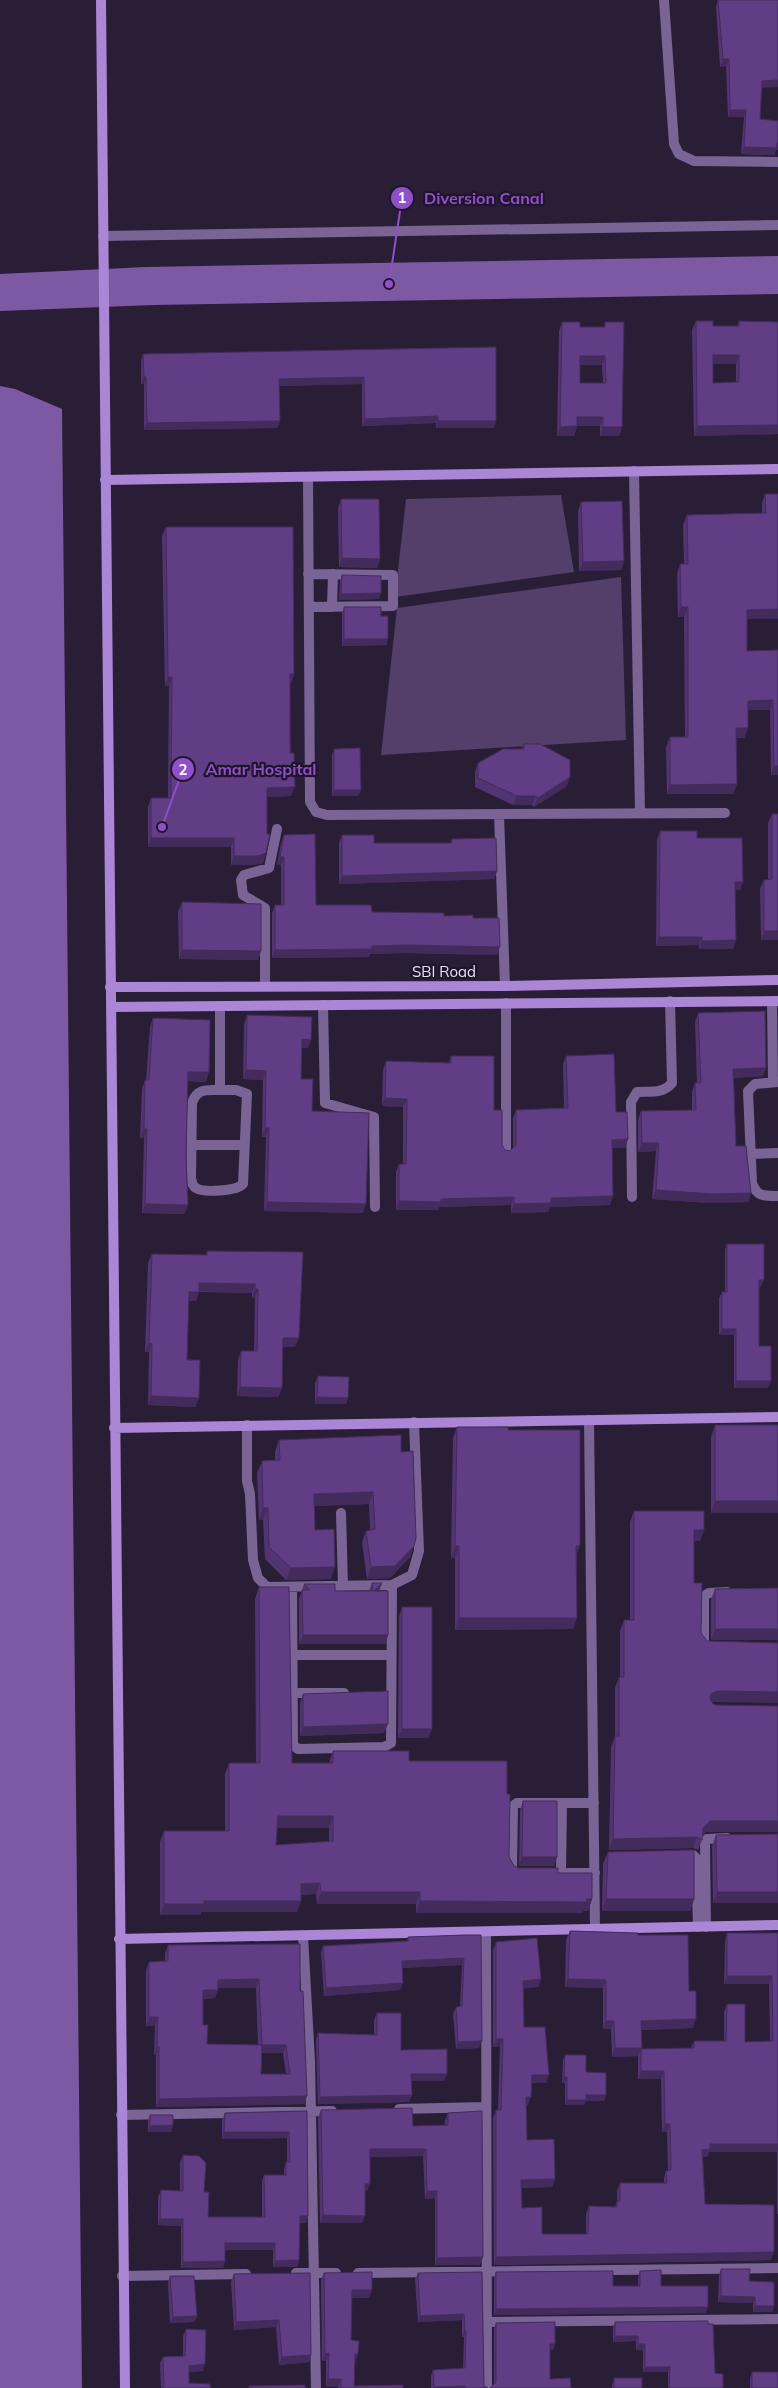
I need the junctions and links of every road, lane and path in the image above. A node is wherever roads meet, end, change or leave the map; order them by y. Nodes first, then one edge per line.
1 (101, 0) edge
2 (664, 0) edge
3 (778, 162) edge
4 (778, 225) edge
5 (103, 236) junction
6 (778, 468) edge
7 (634, 471) junction
8 (308, 478) junction
9 (105, 480) junction
10 (308, 574) junction
11 (333, 574) junction
12 (309, 607) junction
13 (332, 607) junction
14 (640, 813) junction
15 (725, 813) dead end
16 (499, 814) junction
17 (277, 828) dead end
18 (778, 980) edge
19 (110, 986) junction
20 (265, 986) junction
21 (505, 986) junction
22 (670, 1001) junction
23 (775, 1001) edge
24 (506, 1003) junction
25 (323, 1005) junction
26 (220, 1006) junction
27 (111, 1007) junction
28 (776, 1082) edge
29 (220, 1090) junction
30 (192, 1145) junction
31 (244, 1145) junction
32 (506, 1153) edge
33 (778, 1153) edge
34 (750, 1154) junction
35 (778, 1196) edge
36 (632, 1197) dead end
37 (375, 1207) dead end
38 (778, 1417) edge
39 (589, 1420) junction
40 (414, 1422) junction
41 (247, 1425) junction
42 (114, 1428) junction
43 (341, 1513) dead end
44 (392, 1585) junction
45 (343, 1586) junction
46 (292, 1587) junction
47 (742, 1592) edge
48 (725, 1647) edge
49 (292, 1655) junction
50 (390, 1655) junction
51 (292, 1693) junction
52 (351, 1693) edge
53 (562, 1803) junction
54 (594, 1804) junction
55 (734, 1838) edge
56 (673, 1856) edge
57 (524, 1873) edge
58 (594, 1873) junction
59 (778, 1925) edge
60 (702, 1927) junction
61 (595, 1930) junction
62 (486, 1933) junction
63 (303, 1936) junction
64 (119, 1940) junction
65 (485, 2107) junction
66 (388, 2109) edge
67 (339, 2110) edge
68 (310, 2111) junction
69 (120, 2116) junction
70 (778, 2268) edge
71 (486, 2271) junction
72 (313, 2273) junction
73 (256, 2274) edge
74 (284, 2274) edge
75 (122, 2276) junction
76 (778, 2320) edge
77 (486, 2322) junction
78 (125, 2388) edge
79 (316, 2388) edge
80 (487, 2388) edge

1 - 5 street
2 - 3 street
4 - 5 street
5 - 9 street
6 - 7 street
7 - 8 street
7 - 14 street
8 - 9 street
8 - 10 street
9 - 19 street
10 - 11 street
10 - 12 street
11 - 13 street
11 - 13 street
12 - 13 street
12 - 16 street
14 - 15 street
14 - 16 street
16 - 21 street
17 - 20 street
18 - 21 street, SBI Road
19 - 20 street, SBI Road
19 - 27 street
20 - 21 street, SBI Road
22 - 23 street
22 - 24 street
22 - 36 street
23 - 28 street
24 - 25 street
24 - 32 street
25 - 26 street
25 - 37 street
26 - 27 street
26 - 29 street
27 - 42 street
28 - 34 street
29 - 30 street
29 - 31 street
30 - 31 street
30 - 31 street
33 - 34 street
34 - 35 street
38 - 39 street
39 - 40 street
39 - 54 street
40 - 41 street
40 - 44 street
41 - 42 street
41 - 46 street
42 - 64 street
43 - 45 street
44 - 45 street
44 - 50 street
45 - 46 street
46 - 49 street
47 - 48 street
49 - 50 street
49 - 51 street
50 - 51 street
51 - 52 street
53 - 54 street
53 - 57 street
53 - 58 street
54 - 58 street
55 - 60 street
56 - 60 street
58 - 61 street
59 - 60 street
60 - 61 street
61 - 62 street
62 - 63 street
62 - 65 street
63 - 64 street
63 - 68 street
64 - 69 street
65 - 66 street
65 - 71 street
67 - 68 street
68 - 69 street
68 - 72 street
69 - 75 street
70 - 71 street
71 - 72 street
71 - 77 street
72 - 74 street
72 - 79 street
73 - 75 street
75 - 78 street
76 - 77 street
77 - 80 street

